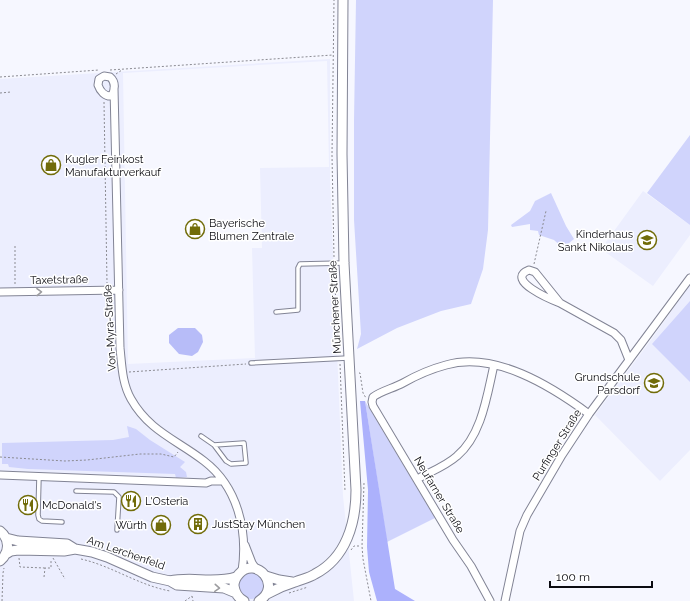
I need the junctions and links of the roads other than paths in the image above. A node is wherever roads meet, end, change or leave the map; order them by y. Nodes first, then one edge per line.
1 (343, 0) edge
2 (114, 88) junction
3 (104, 94) junction
4 (116, 112) junction
5 (344, 263) junction
6 (690, 278) edge
7 (119, 290) junction
8 (0, 292) edge
9 (560, 303) junction
10 (276, 312) dead end
11 (344, 358) junction
12 (629, 360) junction
13 (250, 364) road end
14 (494, 365) junction
15 (589, 414) junction
16 (201, 436) dead end
17 (214, 445) junction
18 (0, 475) edge
19 (39, 476) junction
20 (417, 479) junction
21 (223, 481) junction
22 (76, 491) dead end
23 (62, 522) dead end
24 (117, 530) dead end
25 (3, 535) edge
26 (244, 543) junction
27 (75, 549) junction
28 (4, 560) edge
29 (256, 569) junction
30 (239, 574) junction
31 (266, 576) junction
32 (170, 580) junction
33 (293, 582) junction
34 (236, 593) junction
35 (262, 599) edge
36 (244, 601) edge
37 (490, 601) edge
38 (505, 601) edge

1 - 5 street, Münchener Straße
2 - 3 street
2 - 3 street
2 - 4 street, Von-Myra-Straße
3 - 4 street
4 - 7 street, Von-Myra-Straße
5 - 10 lane
5 - 11 street, Münchener Straße
6 - 12 street, Purfinger Straße
8 -> 7 street, Taxetstraße
7 - 21 street, Von-Myra-Straße
9 - 9 street
9 - 12 street
11 - 13 lane
11 - 33 street, Münchener Straße
12 - 15 street, Purfinger Straße
14 - 15 street
14 - 20 street
14 - 20 street, Neufarner Straße
15 - 38 street, Purfinger Straße
16 - 17 lane
17 - 17 lane
18 - 19 street
19 - 21 street
19 - 23 lane
20 - 37 street, Neufarner Straße
21 - 26 street, Von-Myra-Straße
22 - 24 lane
25 - 27 street, Am Lerchenfeld
25 - 28 street, Am Lerchenfeld
26 - 29 street, Von-Myra-Straße
26 - 30 street, Von-Myra-Straße
27 - 28 street, Am Lerchenfeld
27 - 32 street, Am Lerchenfeld
29 - 30 street, Am Lerchenfeld
29 - 31 street
30 - 32 street, Am Lerchenfeld
30 - 34 street
31 - 33 street, Münchener Straße
31 - 35 street
32 -> 34 street, Am Lerchenfeld
33 - 35 street, Münchener Straße
34 - 36 street, Am Lerchenfeld

